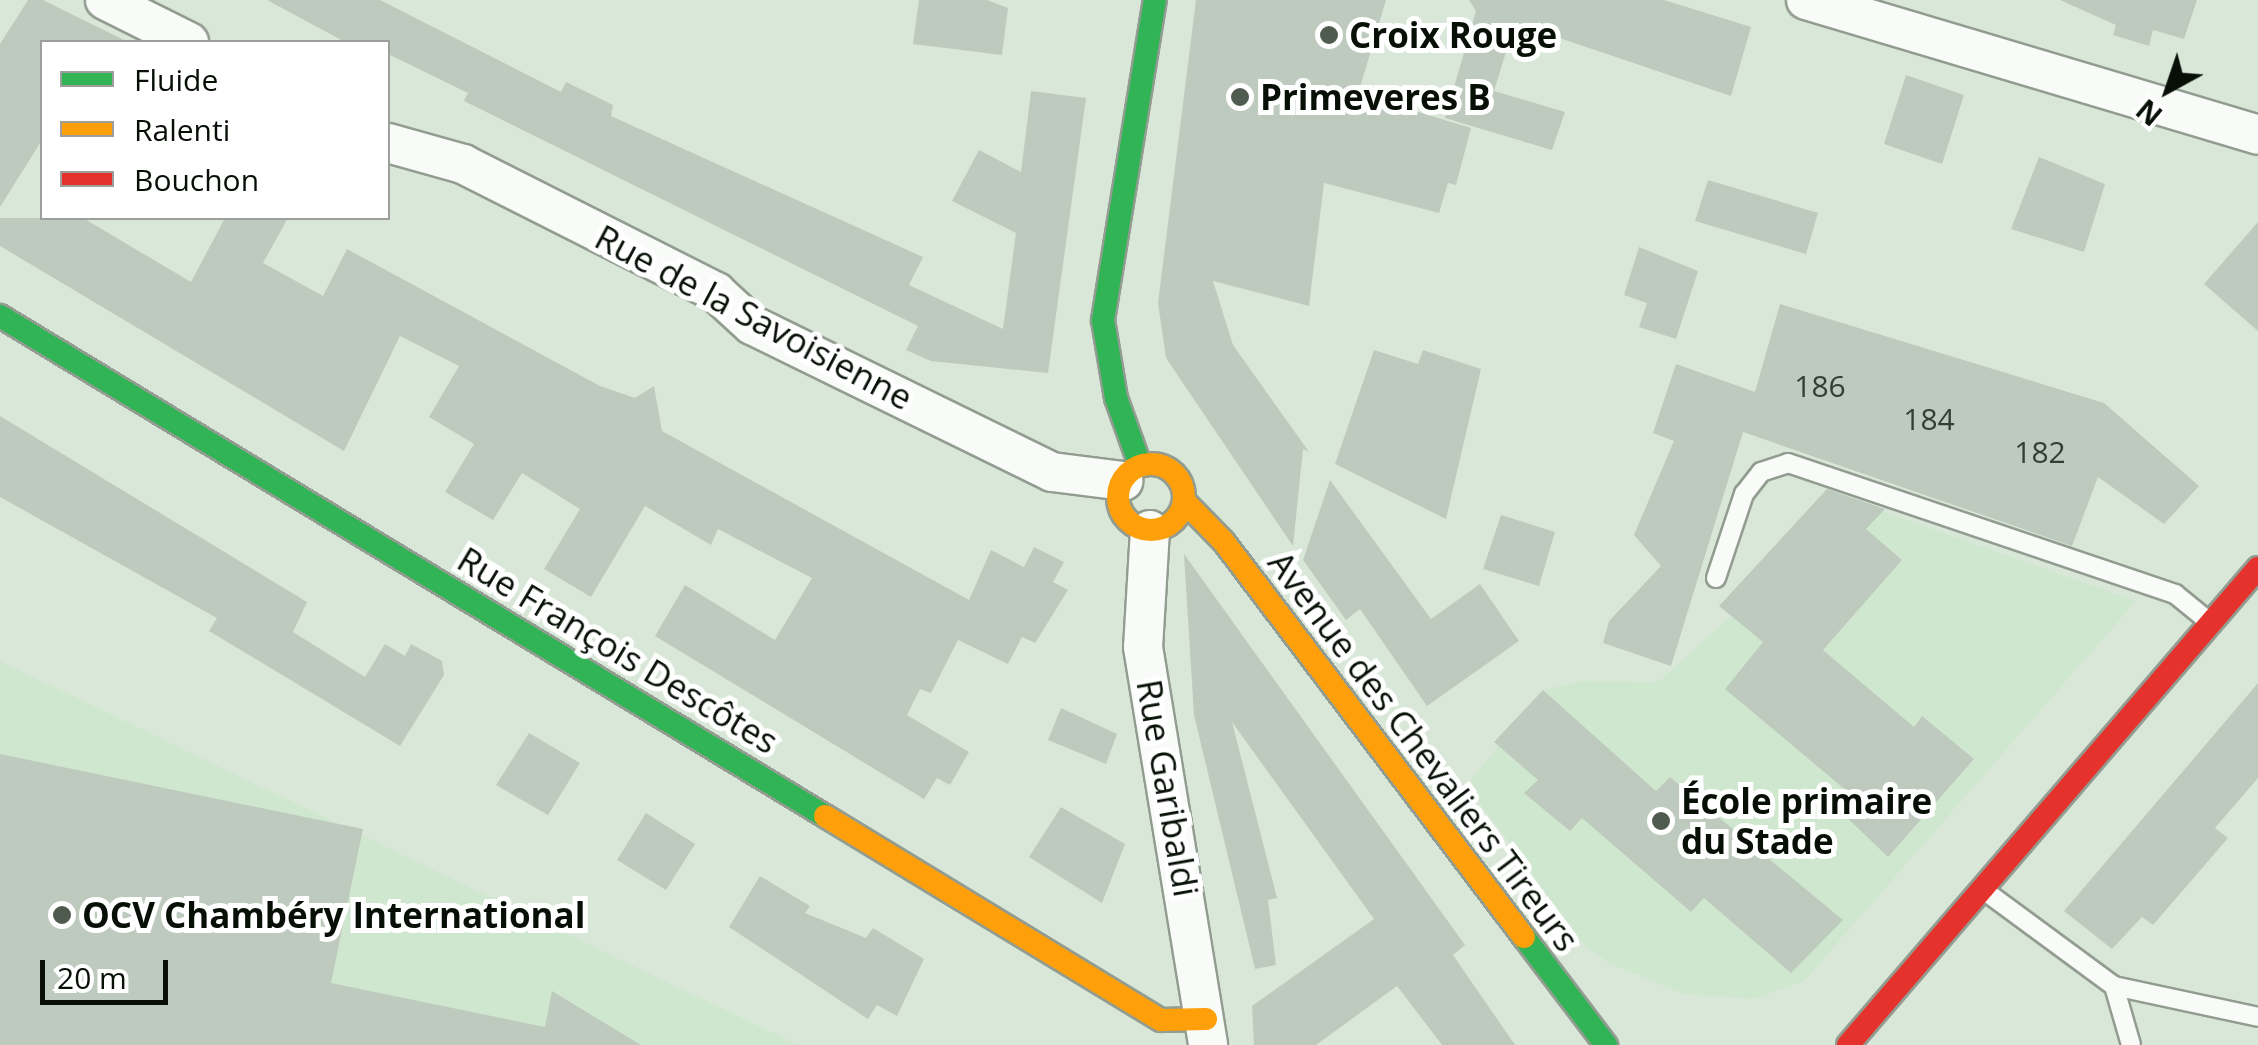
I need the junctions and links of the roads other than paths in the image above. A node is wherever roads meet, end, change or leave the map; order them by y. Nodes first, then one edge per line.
1 (106, 0) edge
2 (1155, 0) edge
3 (1806, 0) edge
4 (186, 40) edge
5 (2258, 135) edge
6 (390, 144) edge
7 (0, 316) edge
8 (1131, 473) junction
9 (1184, 501) junction
10 (1150, 530) junction
11 (2258, 568) edge
12 (1716, 578) dead end
13 (2212, 623) junction
14 (1985, 892) junction
15 (2114, 986) junction
16 (2258, 1017) edge
17 (1207, 1032) edge
18 (1606, 1045) edge
19 (1848, 1045) edge
20 (2132, 1045) edge

1 - 4 street
2 - 8 street
3 - 5 street
6 - 8 street, Rue de la Savoisienne
7 - 17 street, Rue François Descôtes
8 - 9 street
8 - 10 street
9 - 10 street
9 - 18 street, Avenue des Chevaliers Tireurs
10 - 17 street, Rue Garibaldi
11 - 13 street
12 - 13 lane
13 - 14 street
14 - 15 lane
14 - 19 street
15 - 16 lane
15 - 20 lane

